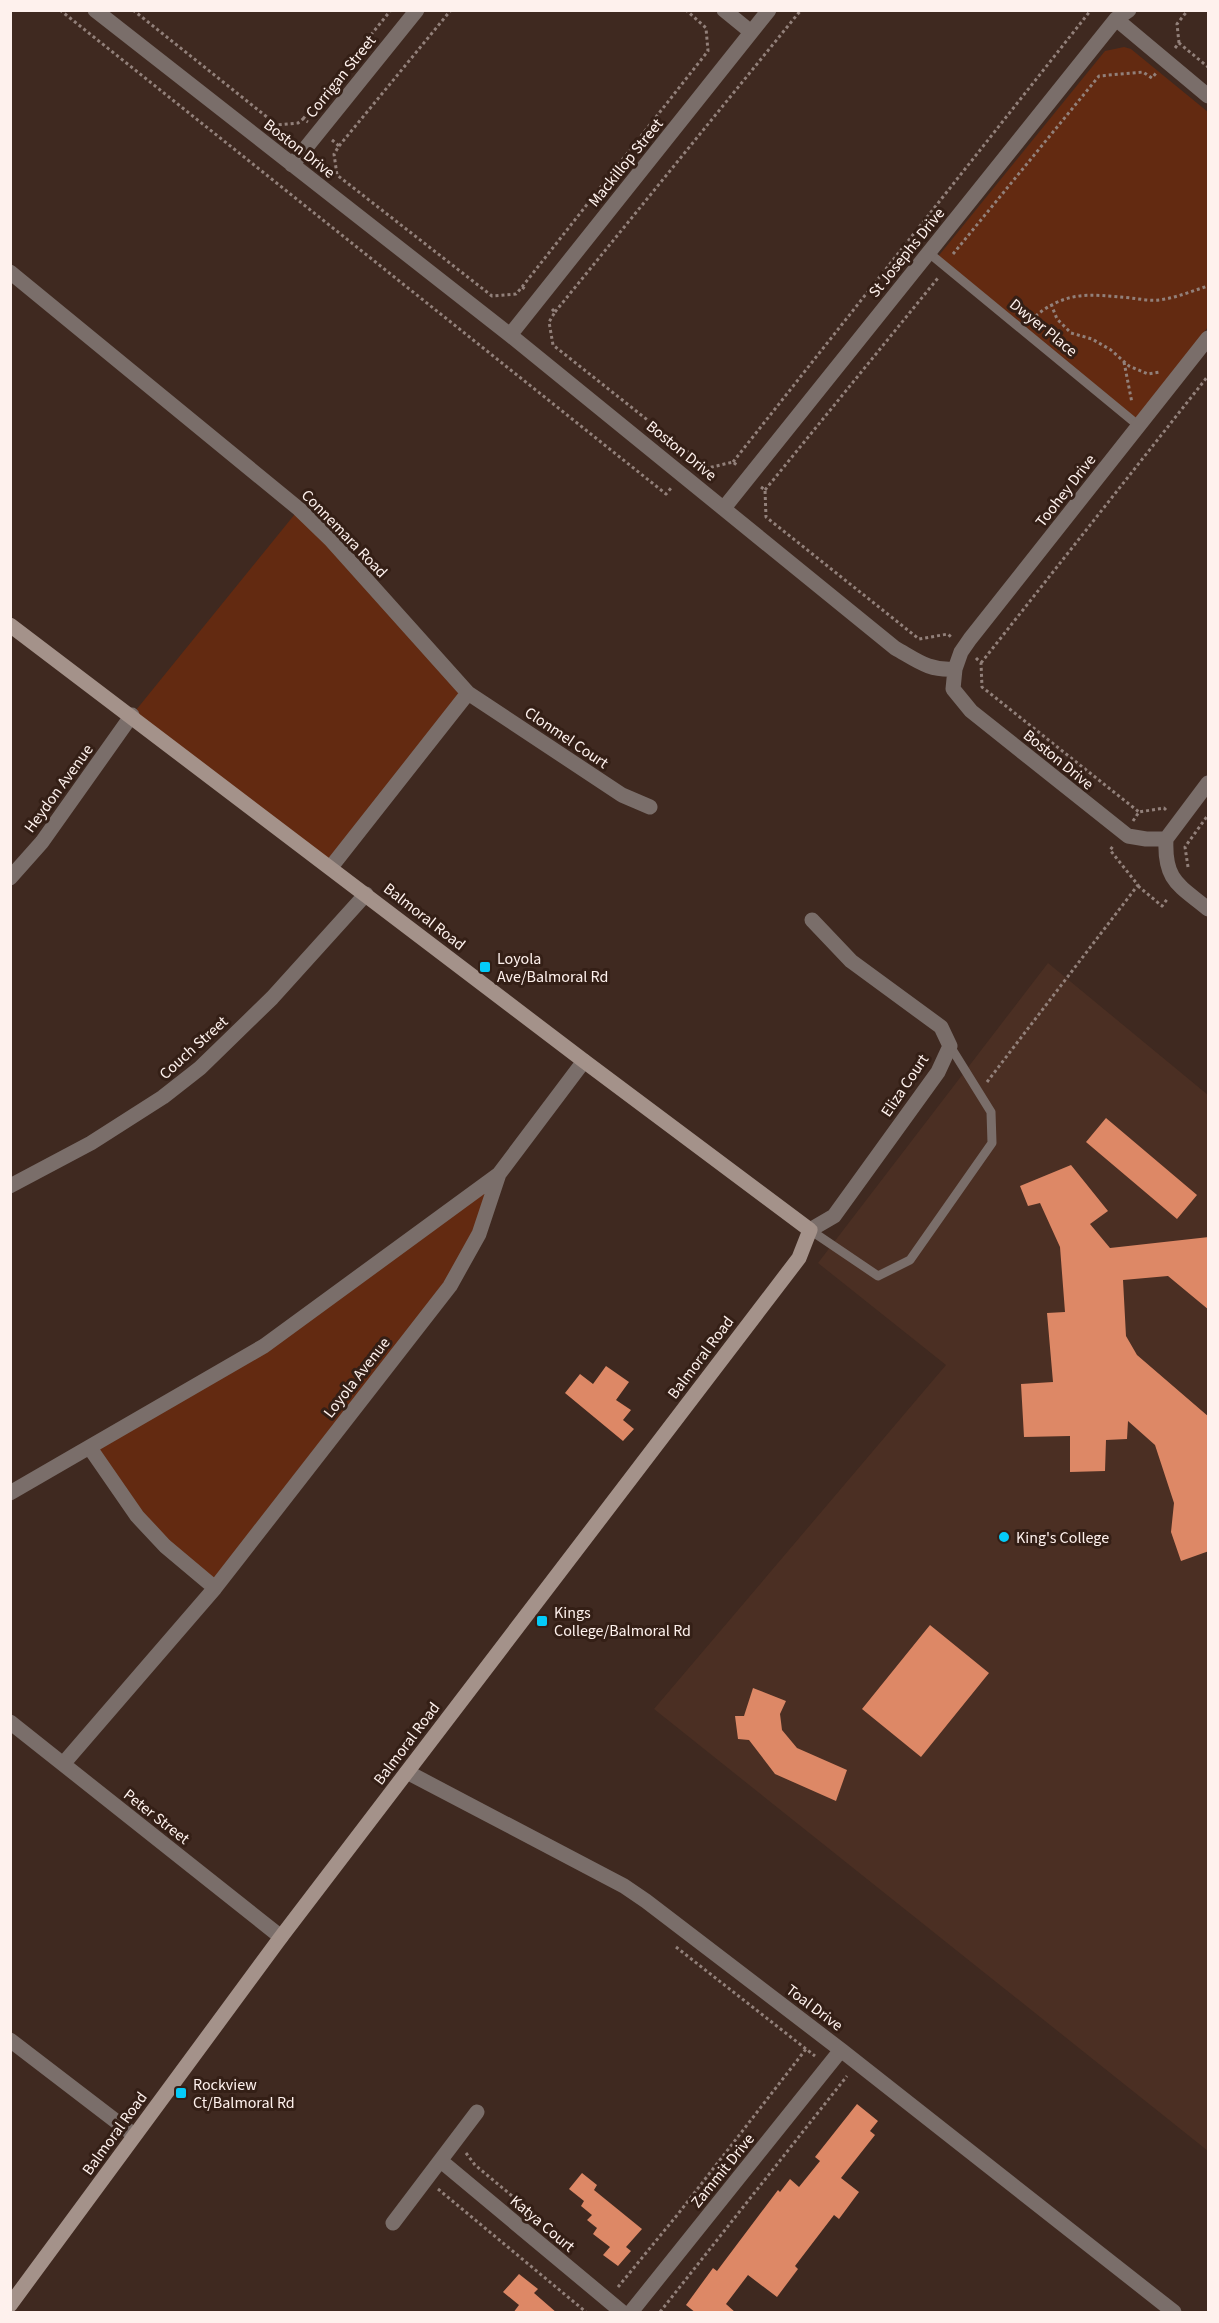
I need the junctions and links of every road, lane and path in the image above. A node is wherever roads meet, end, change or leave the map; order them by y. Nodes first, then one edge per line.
1 (60, 10) edge
2 (95, 10) edge
3 (133, 10) edge
4 (391, 10) edge
5 (417, 10) edge
6 (451, 10) edge
7 (686, 10) edge
8 (724, 10) edge
9 (769, 10) edge
10 (795, 10) edge
11 (1091, 10) edge
12 (1129, 10) edge
13 (1188, 10) edge
14 (800, 12) edge
15 (1116, 13) edge
16 (704, 16) dead end
17 (700, 21) junction
18 (751, 32) junction
19 (1179, 43) dead end
20 (1165, 60) junction
21 (1209, 96) edge
22 (303, 119) junction
23 (320, 130) junction
24 (339, 146) junction
25 (292, 165) junction
26 (929, 253) junction
27 (945, 266) junction
28 (10, 272) edge
29 (1209, 286) edge
30 (522, 287) junction
31 (539, 299) junction
32 (1051, 304) junction
33 (555, 312) junction
34 (1021, 329) junction
35 (510, 335) junction
36 (1209, 338) edge
37 (1124, 361) junction
38 (1178, 376) junction
39 (1209, 376) edge
40 (1138, 424) junction
41 (696, 459) junction
42 (733, 462) junction
43 (683, 474) junction
44 (750, 476) junction
45 (765, 490) junction
46 (724, 508) junction
47 (10, 624) edge
48 (964, 648) junction
49 (981, 663) junction
50 (956, 669) junction
51 (468, 693) junction
52 (132, 715) junction
53 (1209, 783) edge
54 (650, 807) dead end
55 (1139, 812) junction
56 (1209, 815) edge
57 (1179, 819) junction
58 (1196, 832) junction
59 (1124, 833) junction
60 (1167, 839) junction
61 (331, 867) junction
62 (1188, 870) dead end
63 (10, 878) edge
64 (1179, 884) junction
65 (1138, 885) junction
66 (366, 894) junction
67 (1209, 909) edge
68 (812, 920) dead end
69 (950, 1046) junction
70 (584, 1061) junction
71 (979, 1093) junction
72 (499, 1174) junction
73 (10, 1186) edge
74 (810, 1230) junction
75 (90, 1448) junction
76 (10, 1493) edge
77 (215, 1588) junction
78 (10, 1722) edge
79 (63, 1764) junction
80 (407, 1772) junction
81 (281, 1937) junction
82 (670, 1943) dead end
83 (10, 2040) edge
84 (841, 2050) junction
85 (858, 2063) junction
86 (477, 2112) dead end
87 (134, 2135) junction
88 (456, 2140) junction
89 (441, 2161) junction
90 (427, 2179) junction
91 (525, 2206) dead end
92 (393, 2223) dead end
93 (607, 2300) junction
94 (10, 2305) edge
95 (586, 2313) edge
96 (622, 2313) edge
97 (631, 2313) edge
98 (660, 2313) edge
99 (1174, 2313) edge

1 - 43 path
2 - 25 street, Boston Drive
3 - 22 path
4 - 22 path
5 - 23 street, Corrigan Street
6 - 24 path
7 - 17 path
8 - 18 street
9 - 18 street, Mackillop Street
10 - 14 path
11 - 42 path
12 - 15 street, St Josephs Drive
13 - 19 path
14 - 33 path
15 - 20 street
15 - 26 street, St Josephs Drive
16 - 17 path
17 - 30 path
18 - 31 street, Mackillop Street
20 - 21 street
20 - 27 path
22 - 23 path
23 - 24 path
23 - 25 street, Corrigan Street
24 - 30 path
25 - 35 street, Boston Drive
26 - 27 lane, Dwyer Place
26 - 44 street, St Josephs Drive
27 - 34 lane, Dwyer Place
27 - 45 path
28 - 51 street, Connemara Road
29 - 32 path
30 - 31 path
31 - 33 path
31 - 35 street, Mackillop Street
32 - 34 path
32 - 37 path
33 - 41 path
34 - 40 lane, Dwyer Place
35 - 43 street, Boston Drive
36 - 38 street, Toohey Drive
37 - 38 path
37 - 40 path
38 - 40 street, Toohey Drive
39 - 49 path
40 - 48 street, Toohey Drive
41 - 42 path
41 - 43 path
42 - 44 path
43 - 46 street, Boston Drive
44 - 45 path
44 - 46 street, St Josephs Drive
45 - 48 path
46 - 50 street, Boston Drive
47 - 52 street, Balmoral Road
48 - 49 path
48 - 50 street, Toohey Drive
49 - 55 path
50 - 59 street, Boston Drive
51 - 54 street, Clonmel Court
51 - 61 street
52 - 61 street, Balmoral Road
52 - 63 street, Heydon Avenue
53 - 57 street
55 - 57 path
55 - 59 path
56 - 58 path
57 - 58 path
57 - 60 street
58 - 62 path
59 - 60 street, Boston Drive
59 - 65 path
60 - 64 street
61 - 66 street, Balmoral Road
64 - 65 path
64 - 67 street
65 - 71 path
66 - 70 street, Balmoral Road
66 - 73 street, Couch Street
68 - 69 street, Eliza Court
69 - 71 lane
69 - 74 street, Eliza Court
70 - 72 street, Loyola Avenue
70 - 74 street, Balmoral Road
71 - 74 lane
72 - 75 street, Loyola Avenue
72 - 77 street, Loyola Avenue
74 - 80 street, Balmoral Road
75 - 76 street, Loyola Avenue
75 - 77 street
77 - 79 street, Loyola Avenue
78 - 79 street, Peter Street
79 - 81 street, Peter Street
80 - 81 street, Balmoral Road
80 - 84 street, Toal Drive
81 - 87 street, Balmoral Road
82 - 93 path
83 - 87 street
84 - 85 street, Toal Drive
84 - 97 street, Zammit Drive
85 - 98 path
85 - 99 street, Toal Drive
86 - 88 street
87 - 94 street, Balmoral Road
88 - 89 street
88 - 91 path
89 - 90 street
89 - 93 street, Katya Court
90 - 92 street
90 - 95 path
93 - 96 street, Katya Court

